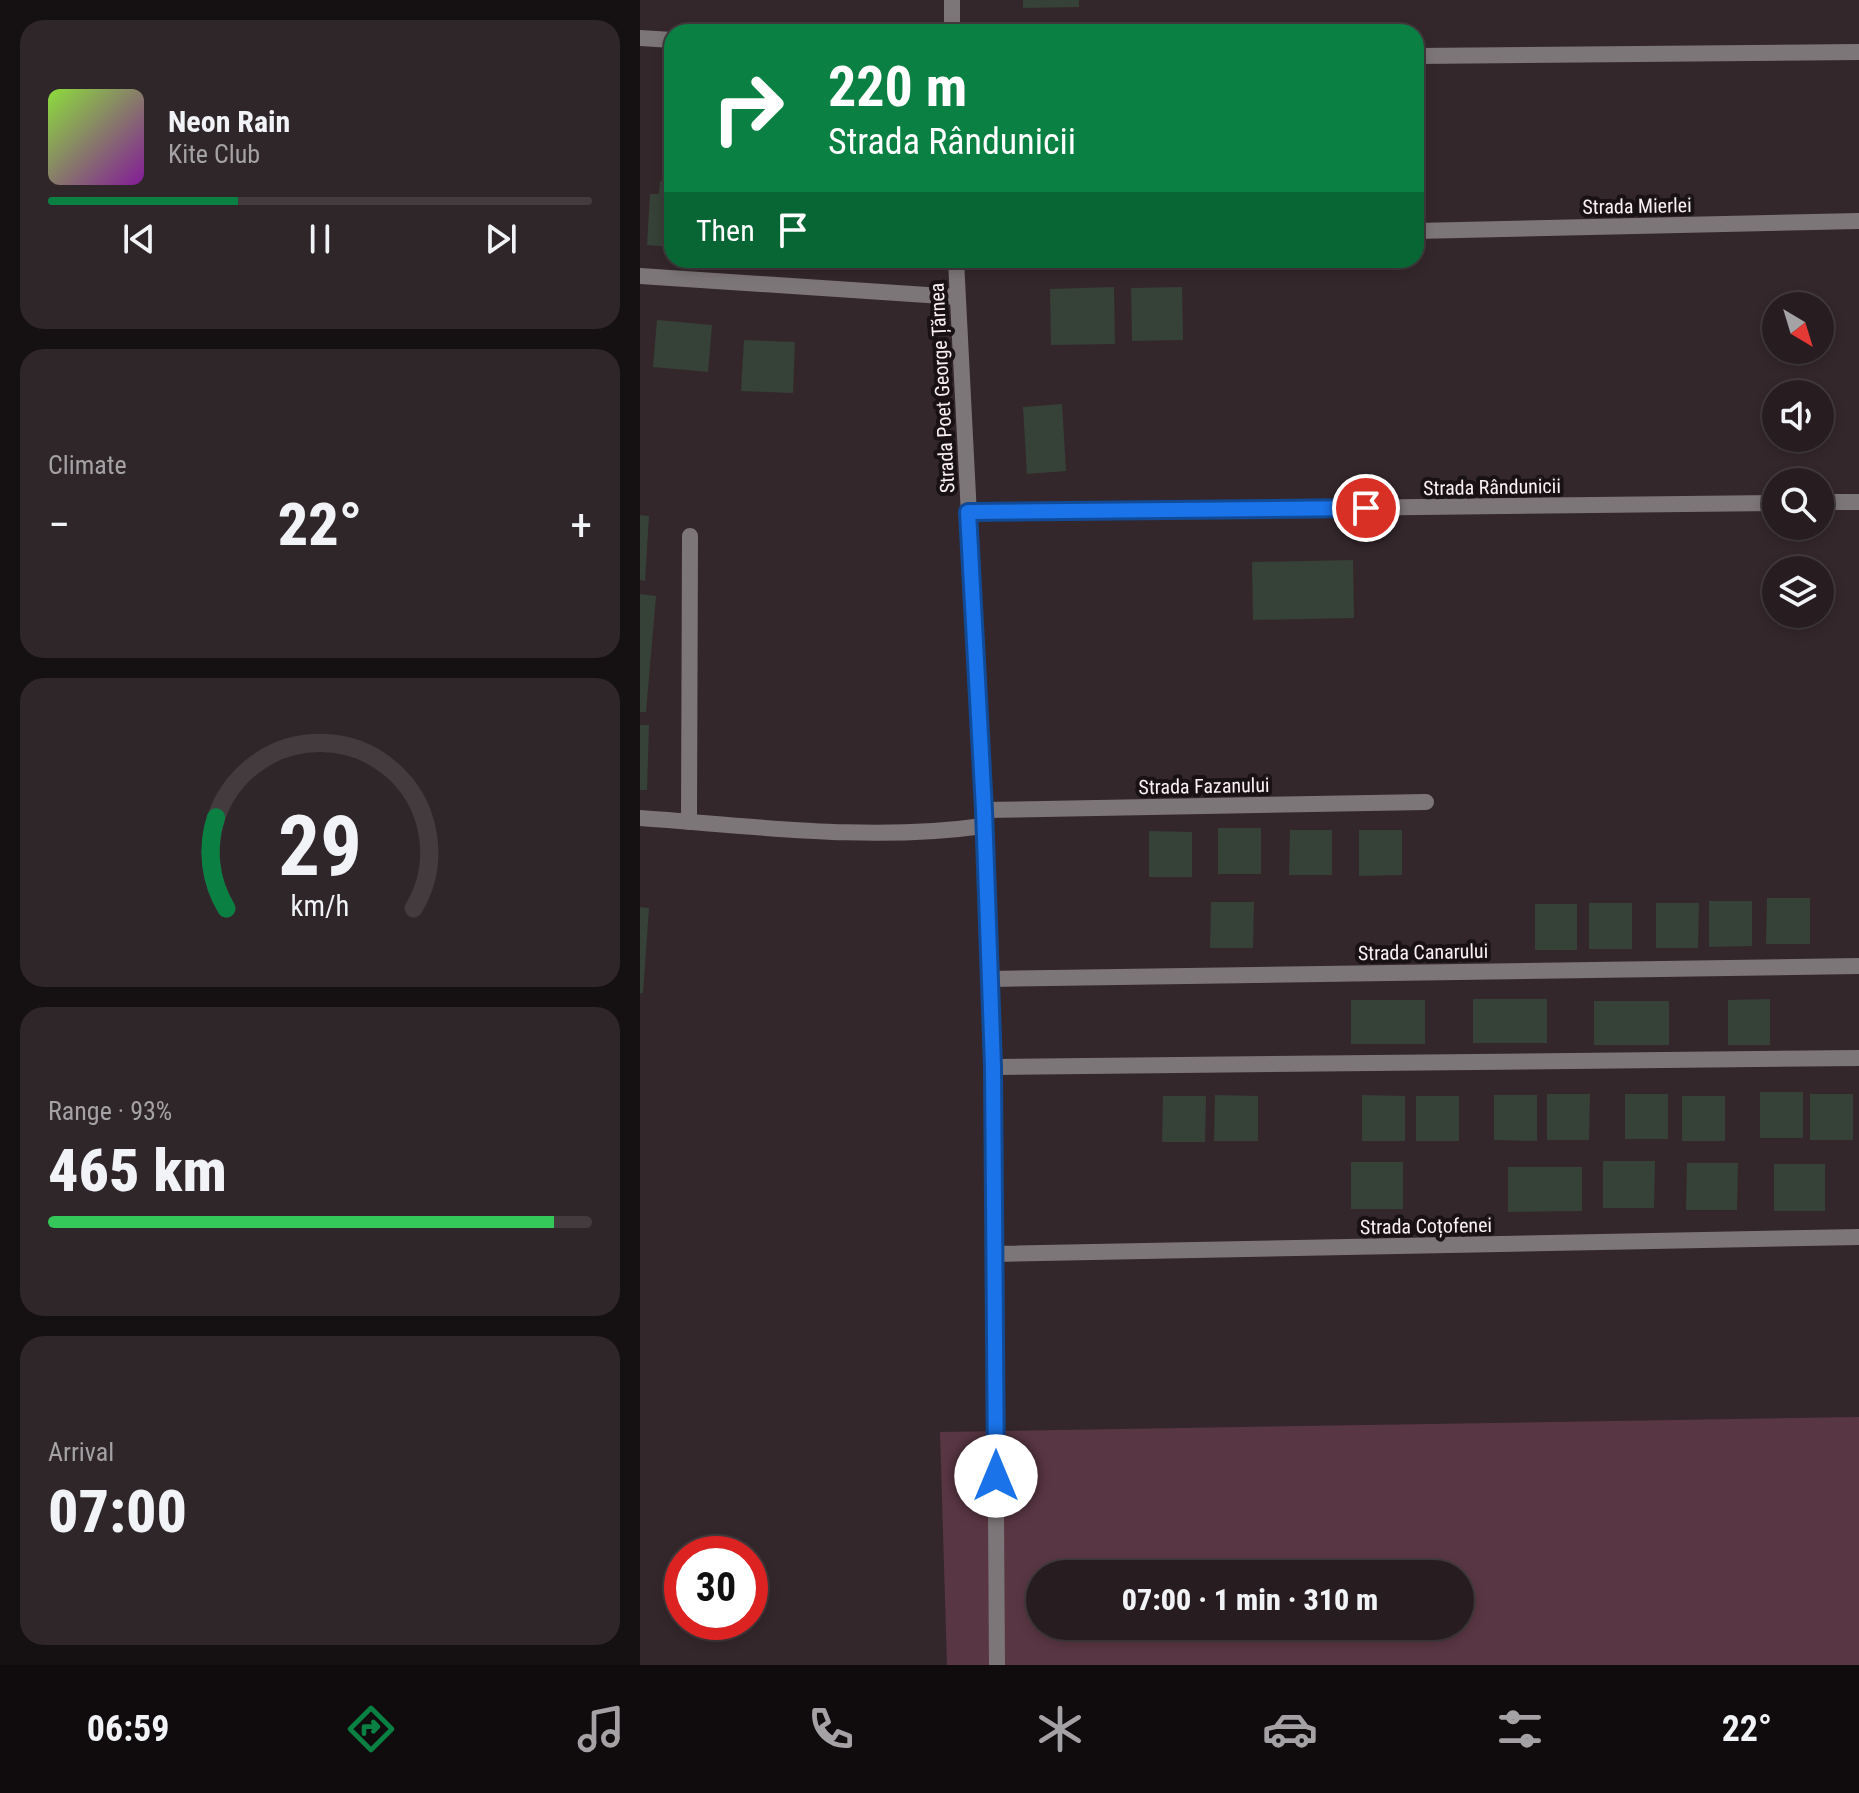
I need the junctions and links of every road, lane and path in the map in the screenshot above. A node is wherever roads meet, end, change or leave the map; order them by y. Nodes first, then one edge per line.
1 (952, 0) edge
2 (952, 24) edge
3 (640, 38) edge
4 (664, 40) edge
5 (1859, 52) edge
6 (1424, 56) edge
7 (1859, 221) edge
8 (1424, 231) edge
9 (956, 268) edge
10 (640, 276) edge
11 (957, 297) junction
12 (1834, 502) edge
13 (1859, 502) edge
14 (1762, 503) edge
15 (968, 512) junction
16 (690, 536) dead end
17 (1426, 802) dead end
18 (640, 818) edge
19 (984, 818) junction
20 (689, 822) junction
21 (1859, 966) edge
22 (989, 979) junction
23 (1859, 1058) edge
24 (993, 1067) junction
25 (1859, 1237) edge
26 (994, 1254) junction
27 (997, 1665) edge

1 - 2 street
3 - 4 street
5 - 6 street
7 - 8 street, Strada Mierlei
9 - 11 street, Strada Poet George Țărnea
10 - 11 street
11 - 15 street, Strada Poet George Țărnea
12 - 13 street
14 - 15 street, Strada Rândunicii
15 - 19 street, Strada Poet George Țărnea
16 - 20 street
17 - 19 street, Strada Fazanului
18 - 20 street, Strada Fazanului
19 - 20 street, Strada Fazanului
19 - 22 street, Strada Poet George Țărnea
21 - 22 street, Strada Canarului
22 - 24 street, Strada Poet George Țărnea
23 - 24 street
24 - 26 street, Strada Poet George Țărnea
25 - 26 street, Strada Coțofenei
26 - 27 street, Strada Poet George Țărnea

